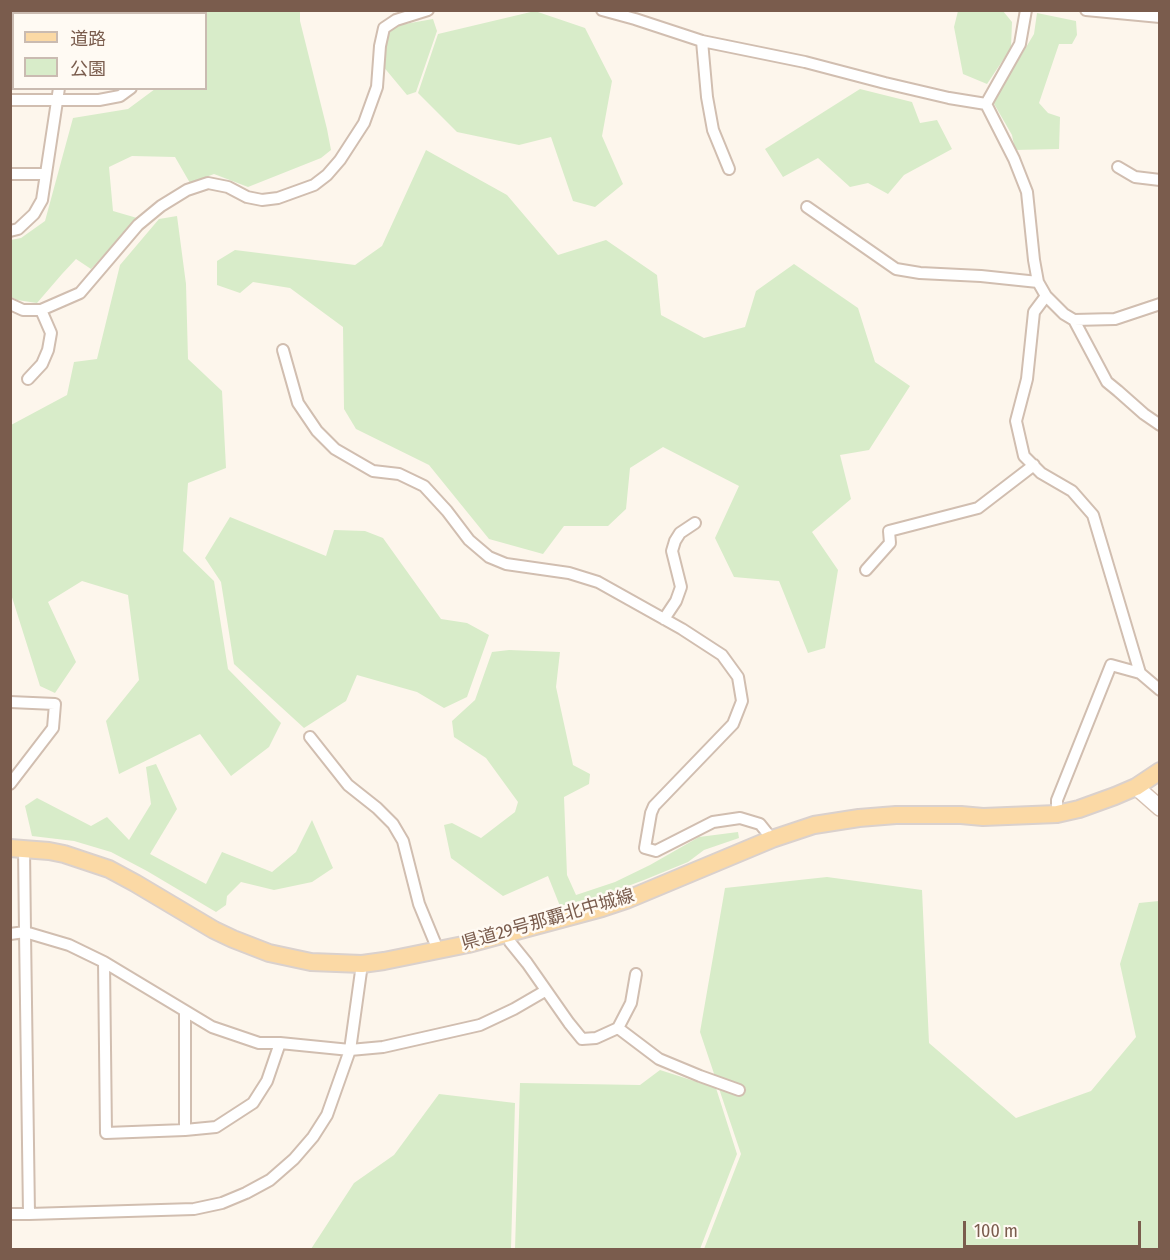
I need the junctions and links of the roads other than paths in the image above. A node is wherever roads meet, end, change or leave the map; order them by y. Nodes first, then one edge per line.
1 (428, 10) edge
2 (602, 10) edge
3 (1026, 10) edge
4 (1086, 10) edge
5 (1160, 17) edge
6 (702, 41) junction
7 (128, 90) edge
8 (58, 94) edge
9 (10, 100) edge
10 (986, 104) junction
11 (1119, 167) dead end
12 (729, 169) dead end
13 (10, 174) edge
14 (46, 174) junction
15 (1160, 180) edge
16 (807, 207) dead end
17 (10, 231) edge
18 (1038, 282) junction
19 (1046, 296) junction
20 (10, 304) edge
21 (1160, 304) edge
22 (41, 310) junction
23 (1074, 320) junction
24 (283, 350) dead end
25 (28, 379) dead end
26 (1160, 425) edge
27 (1034, 465) junction
28 (695, 523) dead end
29 (866, 570) dead end
30 (664, 619) junction
31 (1140, 673) junction
32 (1160, 690) edge
33 (10, 702) edge
34 (310, 737) dead end
35 (1160, 771) edge
36 (10, 784) edge
37 (1136, 787) junction
38 (1160, 808) edge
39 (1057, 814) junction
40 (772, 839) junction
41 (17, 848) edge
42 (25, 932) junction
43 (10, 934) edge
44 (508, 934) junction
45 (438, 950) junction
46 (104, 962) junction
47 (362, 964) junction
48 (636, 974) dead end
49 (545, 991) junction
50 (184, 1011) junction
51 (618, 1029) junction
52 (280, 1043) junction
53 (350, 1050) junction
54 (739, 1090) dead end
55 (185, 1130) junction
56 (10, 1214) edge
57 (29, 1214) junction

1 - 22 street
2 - 6 street
3 - 10 street
4 - 5 street
6 - 10 street
6 - 12 street
7 - 8 street
8 - 9 street
8 - 14 street
10 - 18 street
11 - 15 street
13 - 14 street
14 - 17 street
16 - 18 street
18 - 19 street
19 - 23 street
19 - 27 street
20 - 22 street
21 - 23 street
22 - 25 street
23 - 26 street
24 - 30 street
27 - 29 street
27 - 31 street
28 - 30 street
30 - 40 street
31 - 32 street
31 - 39 street
33 - 36 street
34 - 45 street
35 - 37 main road, 県道29号那覇北中城線
37 - 38 street
37 - 39 main road, 県道29号那覇北中城線
39 - 40 main road, 県道29号那覇北中城線
40 - 44 main road, 県道29号那覇北中城線
41 - 42 street
41 - 47 main road, 県道29号那覇北中城線
42 - 43 street
42 - 46 street
42 - 57 street
44 - 45 main road, 県道29号那覇北中城線
44 - 49 street
45 - 47 main road, 県道29号那覇北中城線
46 - 50 street
46 - 55 street
47 - 53 street
48 - 51 street
49 - 51 street
49 - 53 street
50 - 52 street
50 - 55 street
51 - 54 street
52 - 53 street
52 - 55 street
53 - 57 street
56 - 57 street

